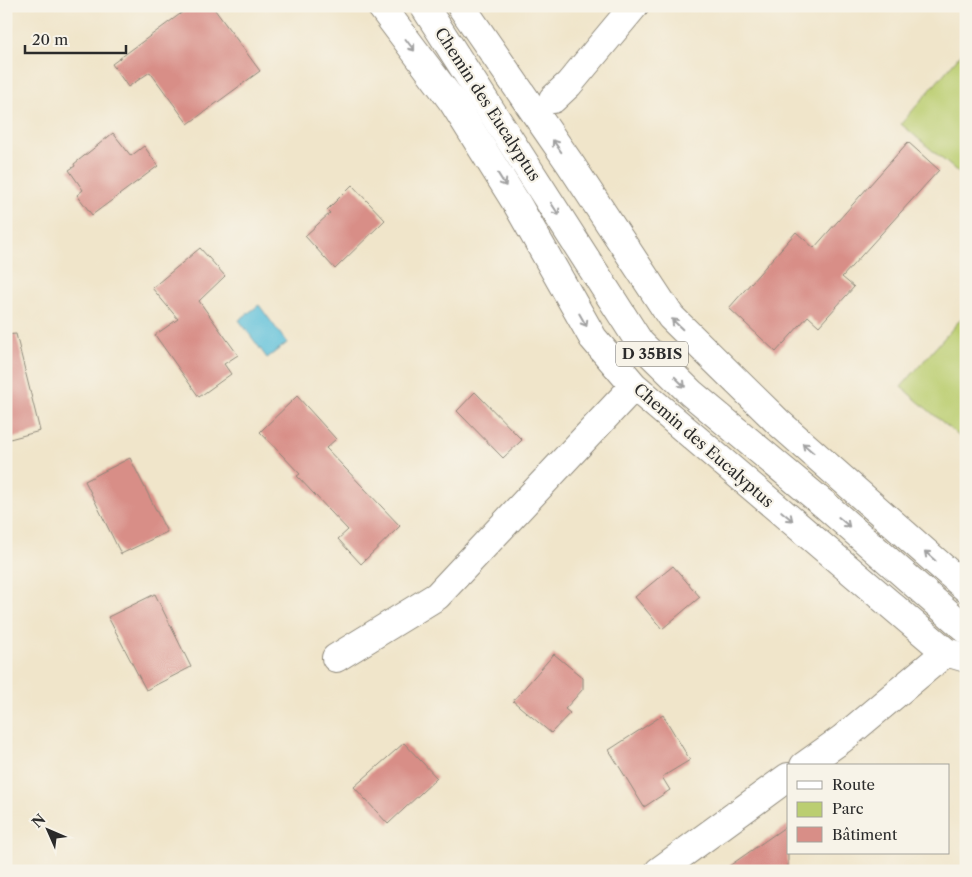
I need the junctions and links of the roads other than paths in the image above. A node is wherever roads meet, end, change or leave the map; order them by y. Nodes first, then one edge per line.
1 (381, 6) edge
2 (424, 6) edge
3 (461, 6) edge
4 (634, 6) edge
5 (553, 99) dead end
6 (634, 386) junction
7 (966, 588) edge
8 (966, 629) edge
9 (956, 655) edge
10 (336, 658) dead end
11 (807, 764) edge
12 (787, 778) edge
13 (660, 871) edge

1 -> 6 street, Chemin des Eucalyptus
2 -> 8 street, Chemin des Eucalyptus / D 35BIS
7 -> 3 street, Chemin des Eucalyptus / D 35BIS
4 - 5 street
6 -> 9 street, Chemin des Eucalyptus
6 - 10 street
9 - 11 street
12 - 13 street

